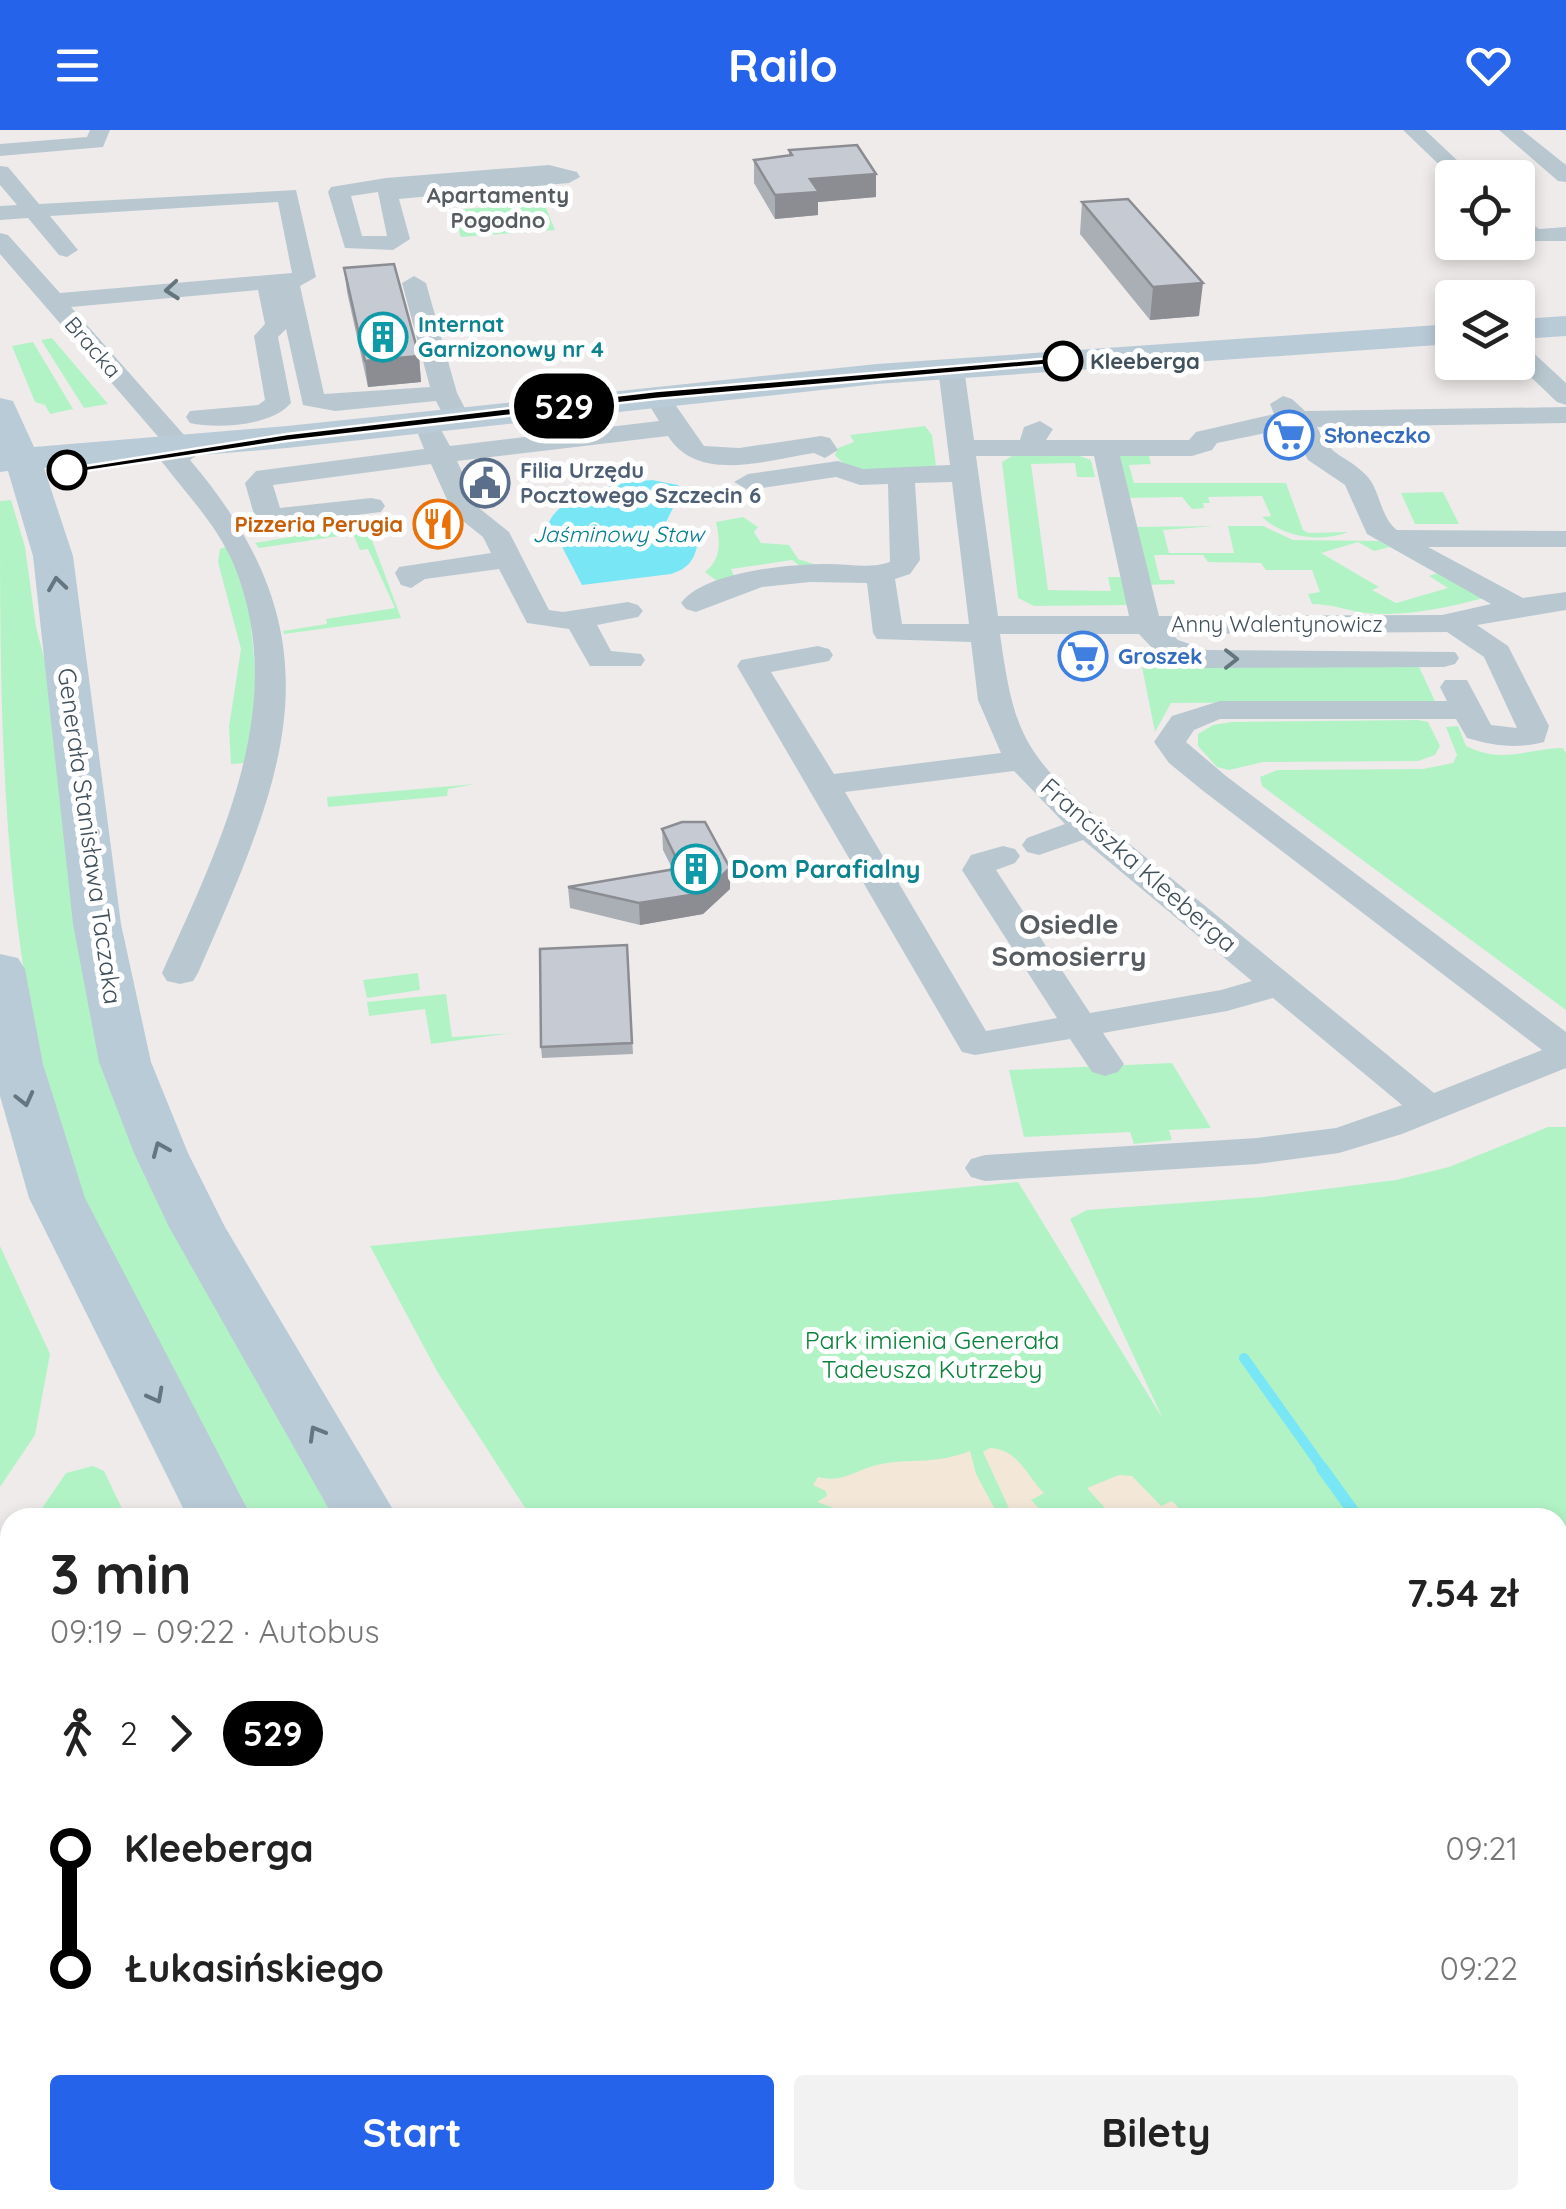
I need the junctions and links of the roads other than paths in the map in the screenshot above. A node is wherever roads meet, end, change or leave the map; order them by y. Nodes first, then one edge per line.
1 (97, 130) edge
2 (1413, 130) edge
3 (1512, 132) edge
4 (1552, 133) dead end
5 (0, 136) edge
6 (0, 150) edge
7 (1446, 160) edge
8 (0, 172) edge
9 (1566, 176) edge
10 (33, 210) junction
11 (0, 213) edge
12 (1566, 234) edge
13 (324, 236) junction
14 (1535, 236) edge
15 (0, 240) edge
16 (67, 250) dead end
17 (414, 283) dead end
18 (280, 286) junction
19 (52, 301) junction
20 (1566, 326) edge
21 (1535, 329) edge
22 (1435, 335) edge
23 (951, 368) junction
24 (1535, 368) edge
25 (656, 395) junction
26 (1414, 396) dead end
27 (1566, 397) edge
28 (0, 410) edge
29 (442, 411) junction
30 (1566, 414) edge
31 (1300, 418) junction
32 (676, 427) junction
33 (1205, 438) junction
34 (180, 444) junction
35 (1033, 448) junction
36 (1105, 448) junction
37 (441, 455) junction
38 (964, 460) junction
39 (12, 468) edge
40 (838, 470) junction
41 (901, 476) junction
42 (748, 482) dead end
43 (371, 506) dead end
44 (1390, 538) junction
45 (1566, 538) edge
46 (508, 559) junction
47 (880, 575) junction
48 (411, 579) dead end
49 (1566, 601) edge
50 (696, 603) dead end
51 (1518, 607) junction
52 (628, 611) dead end
53 (579, 619) junction
54 (1441, 623) junction
55 (1146, 624) junction
56 (986, 629) junction
57 (818, 656) dead end
58 (1444, 658) junction
59 (630, 660) dead end
60 (1465, 710) junction
61 (1022, 760) junction
62 (824, 785) junction
63 (1088, 827) junction
64 (1039, 845) dead end
65 (1003, 856) dead end
66 (0, 969) edge
67 (180, 974) dead end
68 (1278, 984) junction
69 (1080, 1025) junction
70 (1566, 1052) edge
71 (1105, 1064) dead end
72 (1429, 1108) junction
73 (985, 1168) dead end
74 (215, 1508) edge
75 (360, 1508) edge

1 - 5 street
1 - 6 street
2 - 7 street
3 - 4 street
3 - 9 street
8 - 10 street
10 - 11 street
10 - 13 street
10 - 16 street
12 - 14 street
13 - 13 street
13 - 18 street
15 - 19 street, Bracka
17 - 29 street
18 -> 19 street
18 - 29 street
18 - 34 street
19 - 34 street, Bracka
20 - 21 main road
22 - 23 main road
23 - 25 main road
23 - 38 street, Franciszka Kleeberga
24 - 27 street
25 - 29 main road
25 - 32 street
26 - 31 street
28 - 39 main road, Generała Stanisława Taczaka
29 - 34 main road
29 - 37 street
30 - 31 street
31 - 33 street
31 - 44 street
32 - 37 street
32 - 40 street
33 - 35 street
33 - 36 street
34 - 39 main road
34 - 67 street, Bracka
35 - 36 street
35 - 38 street
36 - 55 street
37 - 43 street
37 - 46 street
38 - 41 street
38 - 56 street, Franciszka Kleeberga
75 -> 39 main road, Generała Stanisława Taczaka
40 - 41 street
40 - 42 street
41 - 47 street
44 - 45 street
44 - 51 street
46 - 48 street
46 - 53 street
47 - 50 street
47 - 56 street, Anny Walentynowicz
49 - 51 street, Anny Walentynowicz
51 - 54 street, Anny Walentynowicz
52 - 53 street
53 - 59 street
54 - 55 street, Anny Walentynowicz
54 - 58 street
54 - 60 street
55 - 56 street, Anny Walentynowicz
55 -> 58 street
56 - 61 street, Franciszka Kleeberga
57 - 62 street
58 - 60 street
60 - 70 street
61 - 62 street
61 - 63 street, Franciszka Kleeberga
62 - 69 street
63 - 64 street
63 - 68 street, Franciszka Kleeberga
65 - 69 street
66 -> 74 main road
68 - 69 street
68 - 72 street, Franciszka Kleeberga
69 - 71 street
70 - 72 street
72 - 73 street

